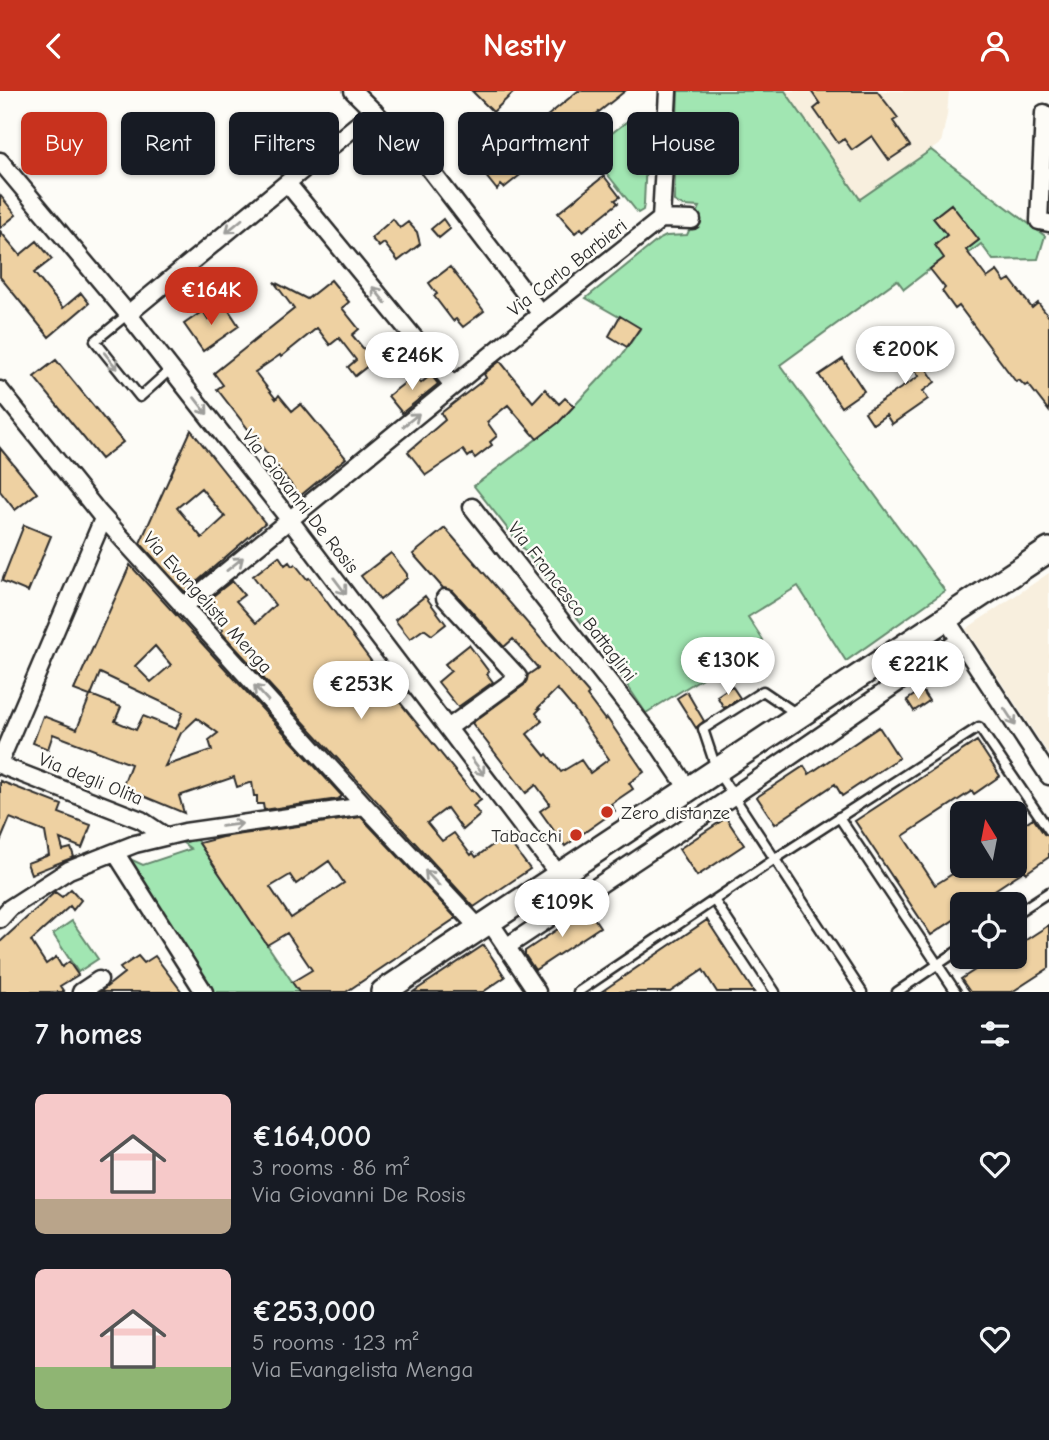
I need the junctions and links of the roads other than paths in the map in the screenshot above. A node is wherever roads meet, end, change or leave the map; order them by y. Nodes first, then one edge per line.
1 (353, 91) edge
2 (668, 91) edge
3 (373, 111) junction
4 (1044, 113) dead end
5 (0, 161) edge
6 (287, 183) junction
7 (661, 219) junction
8 (692, 220) dead end
9 (1049, 222) edge
10 (128, 314) junction
11 (541, 314) junction
12 (171, 369) junction
13 (453, 386) junction
14 (0, 390) edge
15 (472, 507) dead end
16 (103, 519) junction
17 (289, 519) junction
18 (1049, 550) edge
19 (445, 598) dead end
20 (183, 607) junction
21 (946, 619) junction
22 (960, 640) junction
23 (800, 716) junction
24 (448, 729) junction
25 (0, 763) edge
26 (717, 771) junction
27 (1049, 776) edge
28 (689, 790) junction
29 (733, 796) junction
30 (365, 806) junction
31 (839, 817) junction
32 (1049, 830) edge
33 (164, 836) junction
34 (115, 852) junction
35 (775, 859) junction
36 (559, 875) junction
37 (1049, 893) edge
38 (714, 900) junction
39 (1027, 907) edge
40 (3, 909) edge
41 (484, 925) junction
42 (506, 947) junction
43 (950, 956) edge
44 (937, 964) junction
45 (99, 980) dead end
46 (80, 992) edge
47 (204, 992) edge
48 (383, 992) edge
49 (537, 992) edge
50 (578, 992) edge
51 (775, 992) edge
52 (862, 992) edge
53 (897, 992) edge
54 (956, 992) edge

1 - 3 street
2 - 7 street
3 - 6 street
3 - 11 street
4 - 9 street
5 - 10 street, Via Giovanni De Rosis
6 -> 10 street
13 -> 6 street
7 - 8 street
7 - 11 street, Via Carlo Barbieri
10 - 12 street, Via Giovanni De Rosis
10 -> 12 lane
11 - 13 street, Via Carlo Barbieri
12 -> 17 street, Via Giovanni De Rosis
17 -> 13 street, Via Carlo Barbieri
14 - 16 street, Via Evangelista Menga
15 - 28 street, Via Francesco Battaglini
16 - 20 street, Via Evangelista Menga
16 - 25 street
20 -> 17 street, Via Carlo Barbieri
17 -> 24 street, Via Giovanni De Rosis
18 - 21 main road
19 - 24 street
30 -> 20 street, Via Evangelista Menga
21 - 22 street
21 - 23 main road
22 -> 27 street
22 - 29 street
23 - 26 main road
23 - 26 lane
24 -> 36 street, Via Giovanni De Rosis
25 - 33 street, Via degli Olita
26 - 28 main road
26 - 29 lane
28 - 36 main road
29 - 35 lane
29 - 42 street
33 -> 30 street
41 -> 30 street, Via Evangelista Menga
31 - 32 lane
31 - 35 lane
31 - 44 lane
33 - 34 street
34 - 40 street
34 - 47 street
35 - 38 lane
35 - 52 lane
36 - 41 main road
37 - 39 lane
38 - 50 lane
38 - 51 lane
41 - 42 street, Via Evangelista Menga
41 - 48 main road
42 - 49 street, Via Evangelista Menga
43 - 44 lane
44 - 53 lane
44 - 54 lane
45 - 46 street

